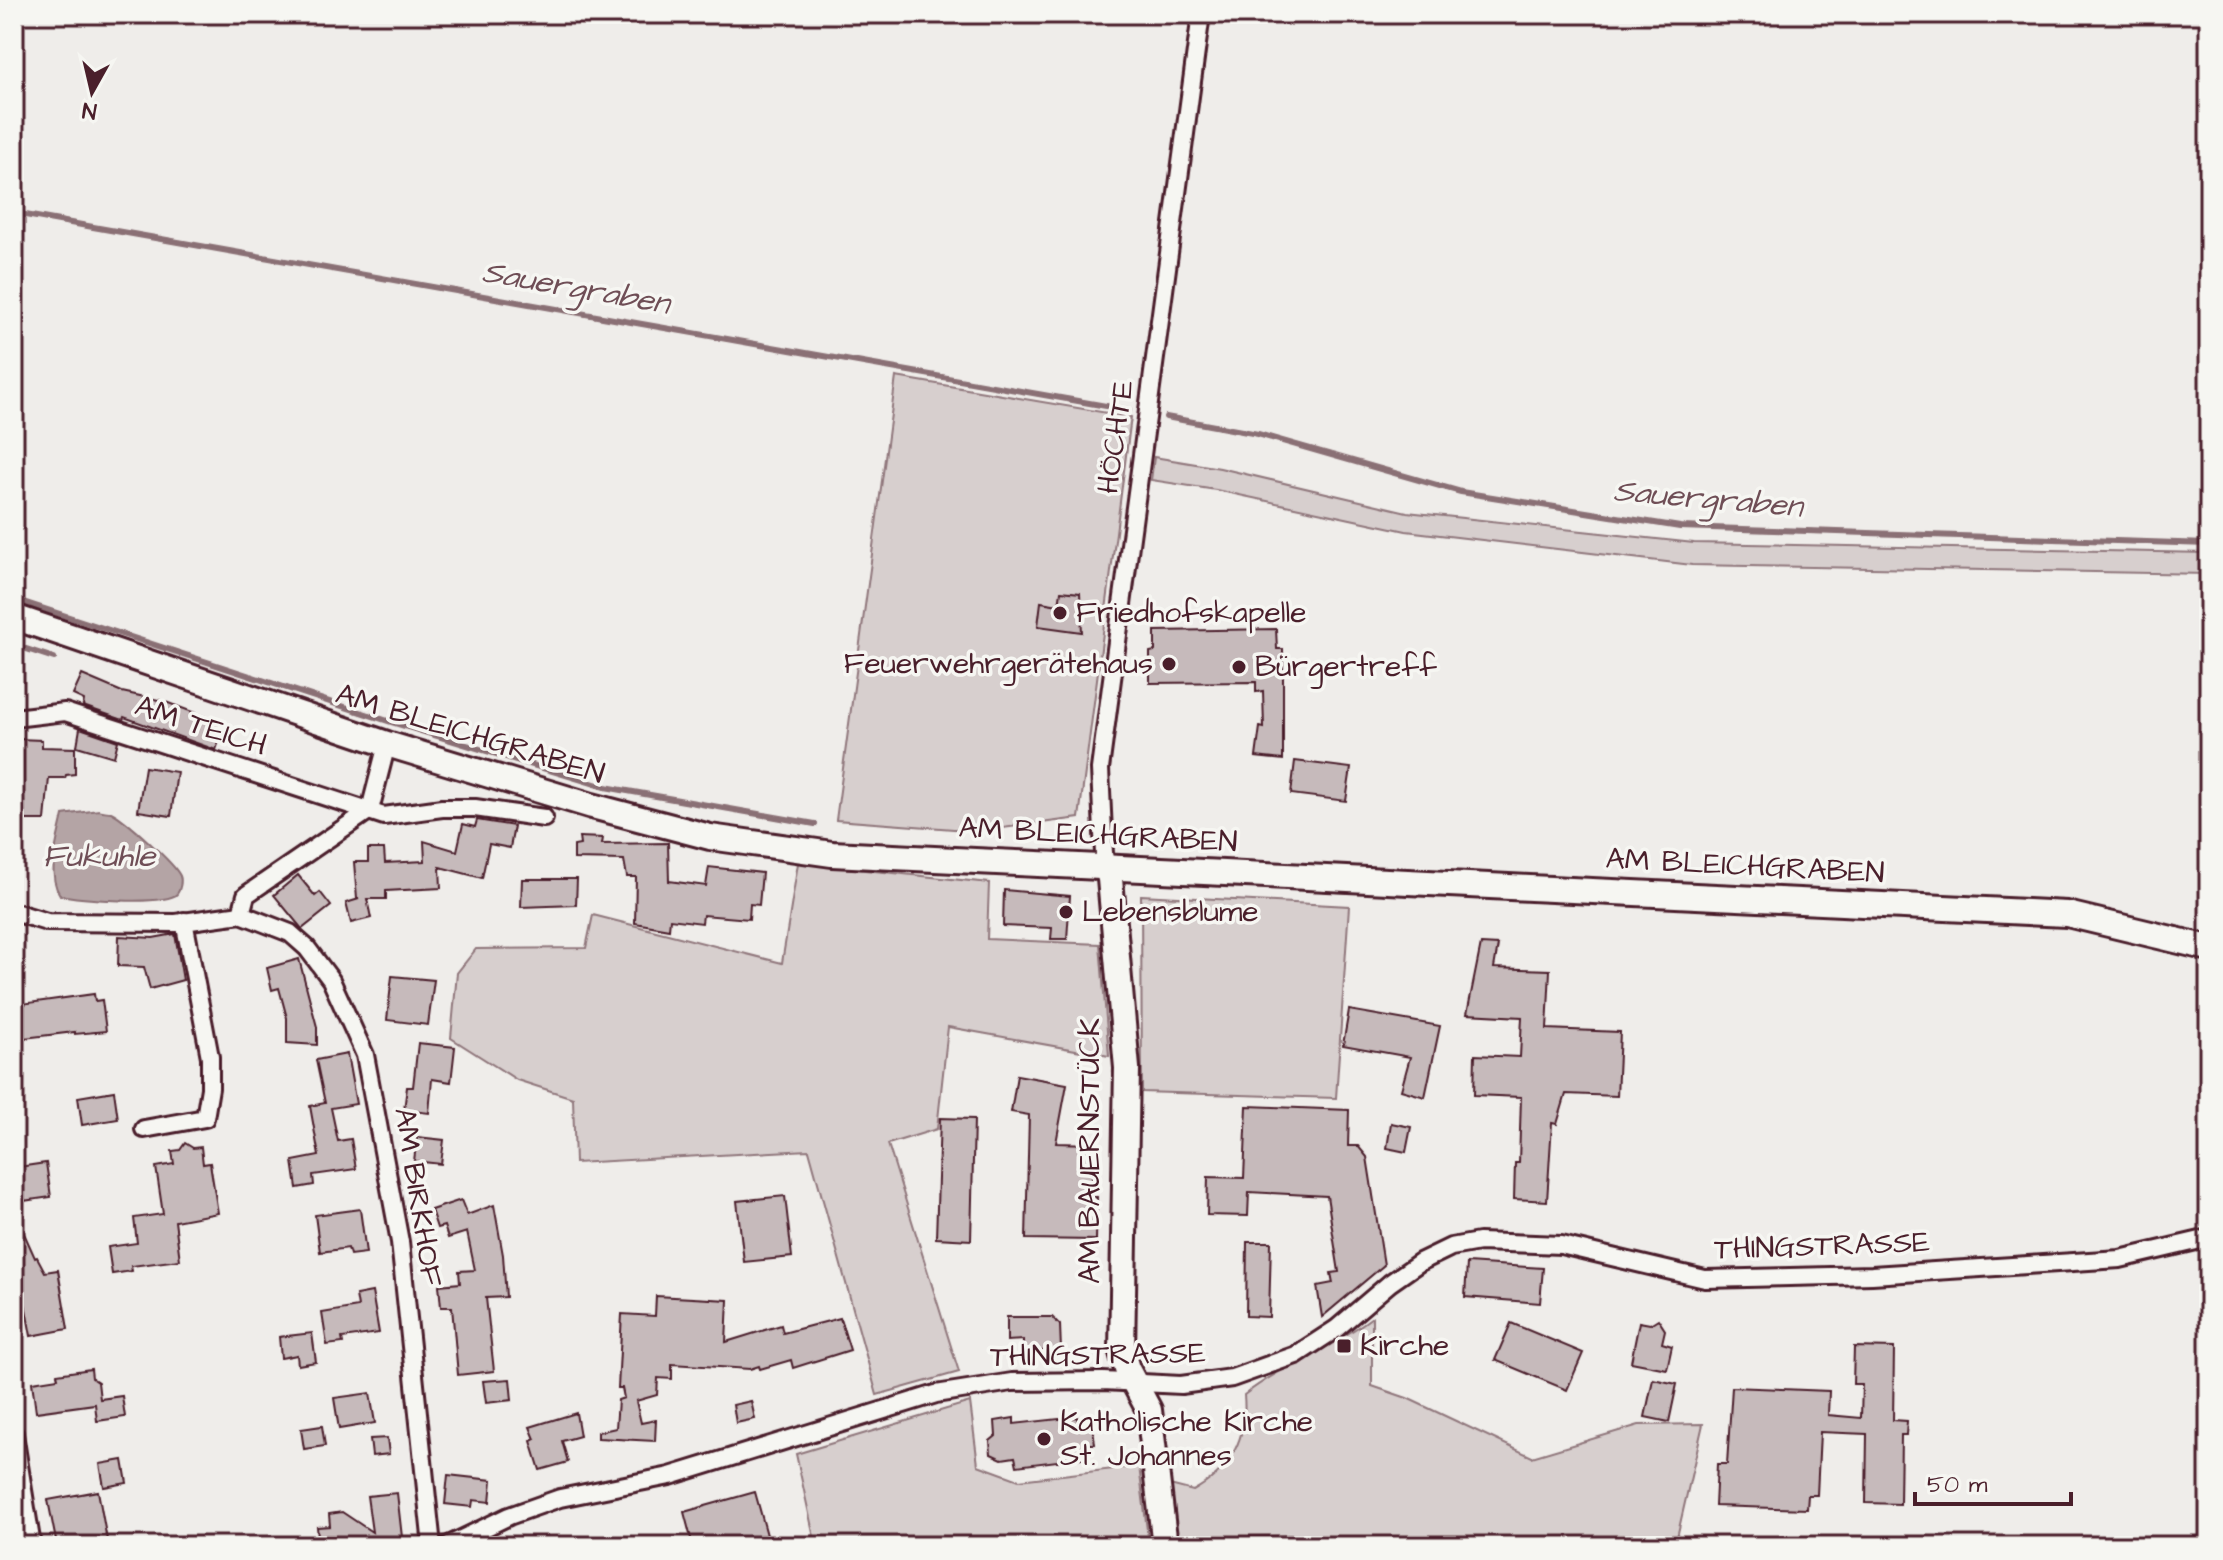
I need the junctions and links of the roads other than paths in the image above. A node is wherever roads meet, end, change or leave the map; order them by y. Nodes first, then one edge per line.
1 (1201, 14) edge
2 (14, 617) edge
3 (14, 718) edge
4 (387, 744) junction
5 (370, 810) junction
6 (544, 818) dead end
7 (1107, 867) junction
8 (14, 912) edge
9 (241, 914) junction
10 (184, 921) junction
11 (2209, 948) edge
12 (144, 1129) dead end
13 (2209, 1238) edge
14 (1135, 1384) junction
15 (14, 1434) edge
16 (32, 1546) edge
17 (432, 1546) edge
18 (447, 1546) edge
19 (1165, 1546) edge

1 - 7 street, HÖCHTE
2 - 4 street, AM BLEICHGRABEN
3 - 5 street, AM TEICH
4 - 5 street
4 - 7 street, AM BLEICHGRABEN
5 - 6 street, AM TEICH
5 - 9 street
7 - 11 street, AM BLEICHGRABEN
7 - 14 street, AM BAUERNSTÜCK
8 - 10 street, AM BIRKHOF
9 - 10 street, AM BIRKHOF
9 - 17 street, AM BIRKHOF
10 - 12 street
13 - 14 street, THINGSTRASSE
14 - 18 street, THINGSTRASSE
14 - 19 street, AM BAUERNSTÜCK
15 - 16 street

